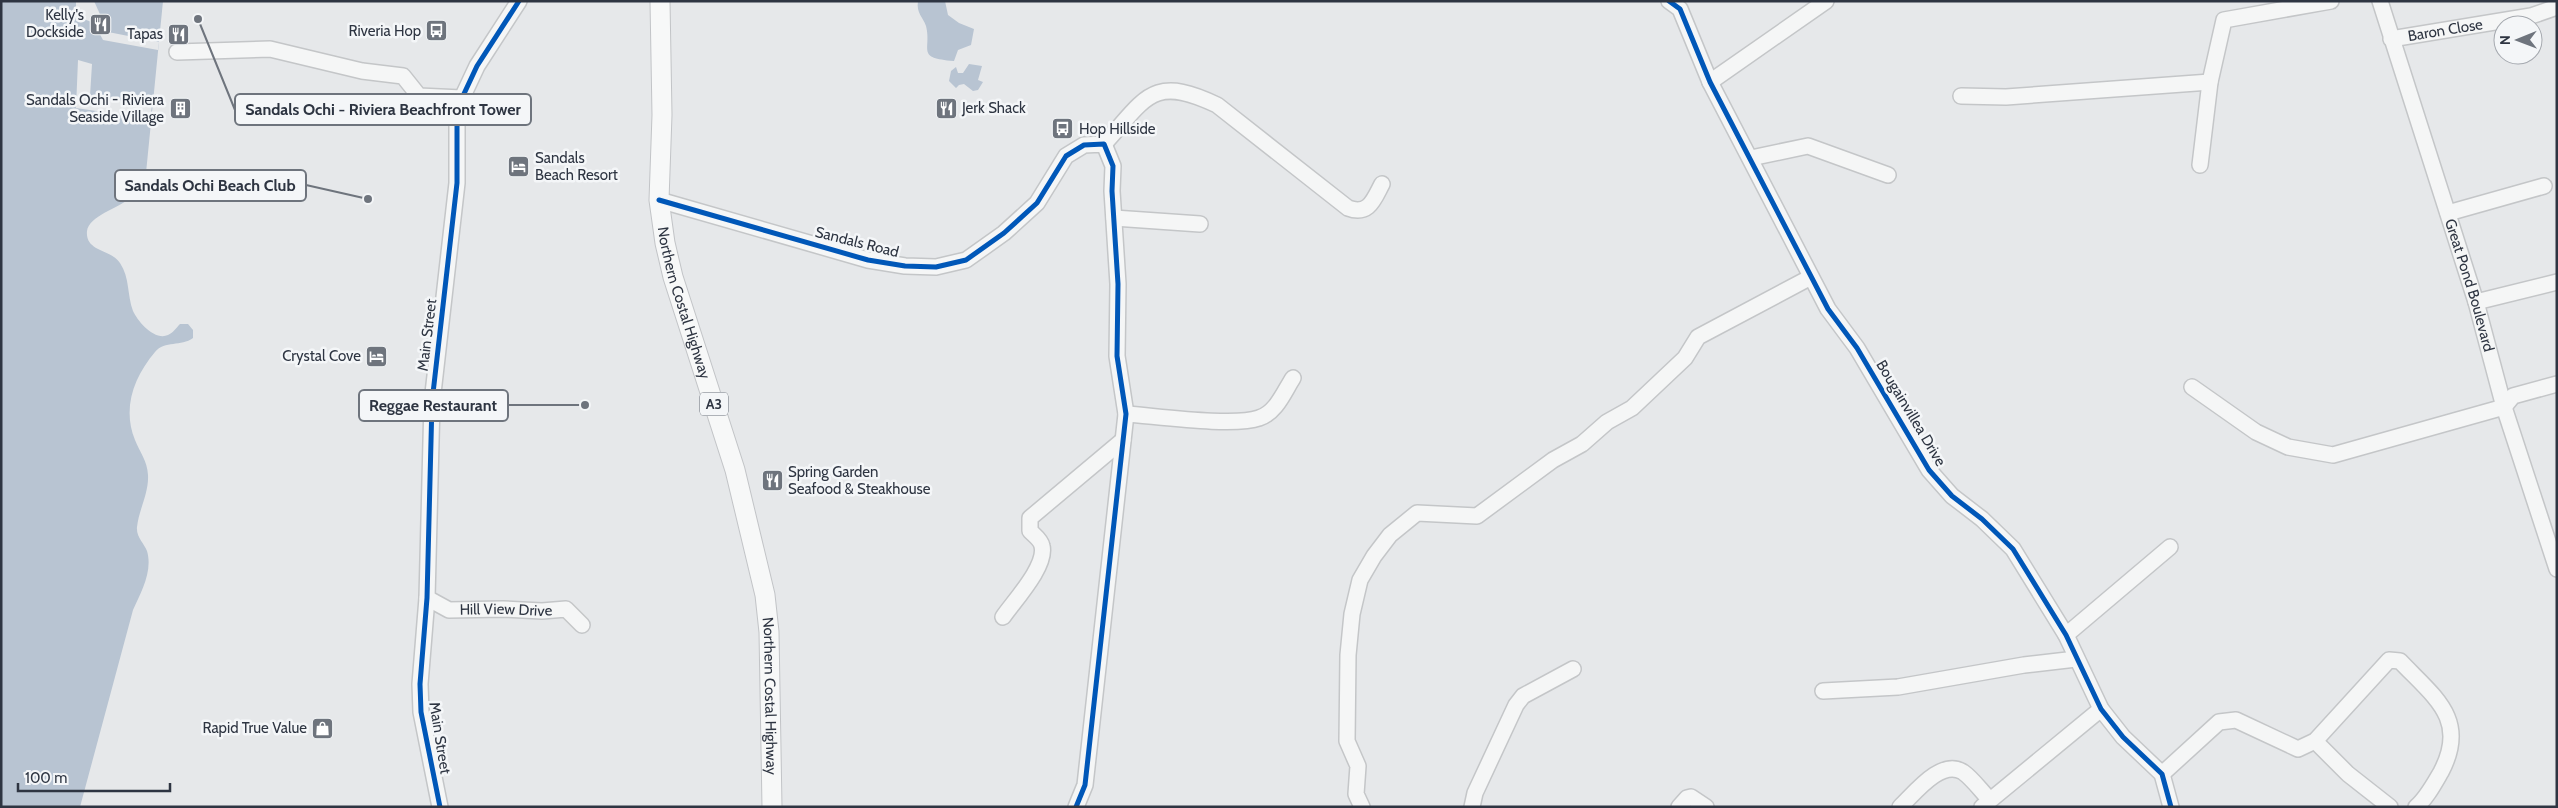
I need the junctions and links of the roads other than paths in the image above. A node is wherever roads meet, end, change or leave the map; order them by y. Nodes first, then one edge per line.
1 (519, 1) edge
2 (660, 1) edge
3 (1669, 1) edge
4 (1826, 1) edge
5 (2331, 1) edge
6 (2380, 1) edge
7 (2557, 7) edge
8 (2391, 39) junction
9 (177, 52) dead end
10 (1710, 82) junction
11 (2210, 82) junction
12 (1961, 96) dead end
13 (462, 98) junction
14 (1104, 144) junction
15 (1751, 158) junction
16 (2200, 165) dead end
17 (1888, 175) dead end
18 (1382, 184) dead end
19 (2544, 186) dead end
20 (659, 200) junction
21 (2448, 213) junction
22 (1114, 218) junction
23 (1200, 224) dead end
24 (1811, 276) junction
25 (2557, 282) edge
26 (2476, 302) junction
27 (1293, 378) dead end
28 (2557, 384) edge
29 (2192, 387) dead end
30 (2504, 407) junction
31 (1126, 414) junction
32 (1123, 440) junction
33 (2170, 547) dead end
34 (2557, 569) edge
35 (427, 598) junction
36 (1003, 618) dead end
37 (582, 625) dead end
38 (2066, 634) junction
39 (2076, 660) junction
40 (1573, 669) dead end
41 (1823, 691) dead end
42 (2101, 709) junction
43 (2314, 741) junction
44 (2162, 774) junction
45 (1986, 804) edge
46 (440, 807) edge
47 (772, 807) edge
48 (1076, 807) edge
49 (1362, 807) edge
50 (1472, 807) edge
51 (1679, 807) edge
52 (1706, 807) edge
53 (1900, 807) edge
54 (2171, 807) edge
55 (2390, 807) edge
56 (2416, 807) edge

1 - 13 street, Main Street
2 - 20 main road, Northern Costal Highway / A3
3 - 10 street, Bougainvillea Drive
4 - 10 street
5 - 11 street
6 - 8 street, Great Pond Boulevard
7 - 8 street, Baron Close
8 - 21 street, Great Pond Boulevard
9 - 13 street
10 - 15 street, Bougainvillea Drive
11 - 12 street
11 - 16 street
13 - 35 street, Main Street
14 - 18 street
14 - 20 street, Sandals Road
14 - 22 street
15 - 17 street
15 - 24 street, Bougainvillea Drive
19 - 21 street
20 - 47 main road, Northern Costal Highway / A3
21 - 26 street, Great Pond Boulevard
22 - 23 street
22 - 31 street
24 - 38 street, Bougainvillea Drive
24 - 49 street
25 - 26 street
26 - 30 street, Great Pond Boulevard
27 - 31 street
28 - 30 street
29 - 30 street
30 - 34 street, Great Pond Boulevard
31 - 32 street
32 - 36 street
32 - 48 street
33 - 38 street
35 - 37 street, Hill View Drive
35 - 46 street, Main Street
38 - 39 street, Bougainvillea Drive
39 - 41 street
39 - 42 street, Bougainvillea Drive
40 - 50 street
42 - 44 street, Bougainvillea Drive
42 - 45 street
43 - 44 street
43 - 55 street
43 - 56 street
44 - 54 street
45 - 53 street
51 - 52 street

